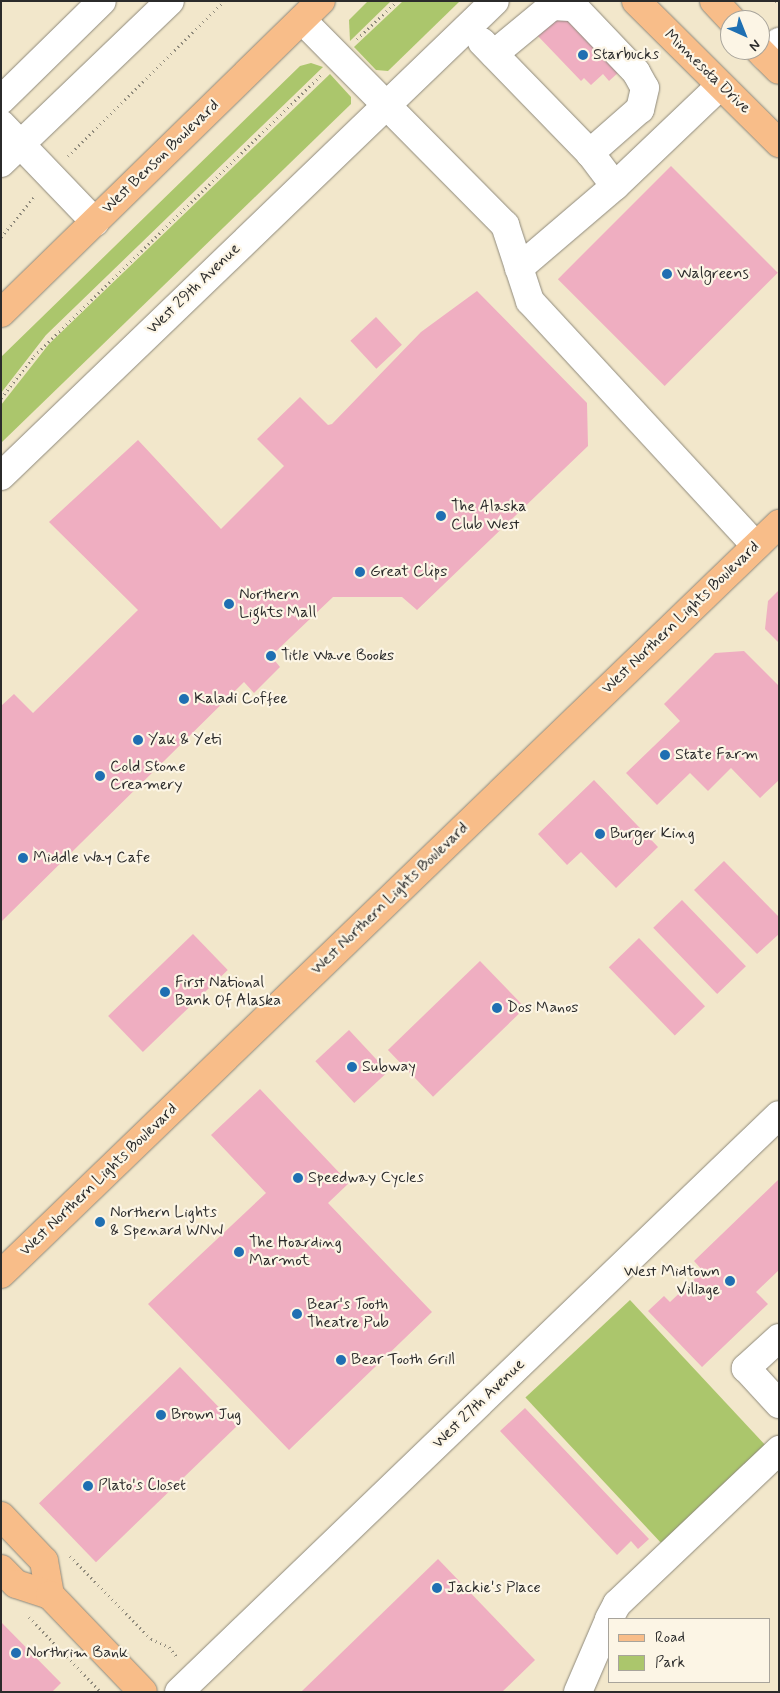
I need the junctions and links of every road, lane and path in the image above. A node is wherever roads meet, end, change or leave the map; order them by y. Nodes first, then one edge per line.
1 (102, 1) edge
2 (170, 1) edge
3 (224, 1) edge
4 (397, 1) edge
5 (495, 1) edge
6 (636, 1) edge
7 (776, 1) edge
8 (779, 4) edge
9 (312, 10) edge
10 (467, 28) junction
11 (494, 54) junction
12 (339, 58) junction
13 (719, 87) junction
14 (1, 100) edge
15 (386, 102) junction
16 (1, 124) edge
17 (779, 143) edge
18 (21, 145) junction
19 (590, 153) junction
20 (1, 163) edge
21 (51, 176) junction
22 (615, 186) junction
23 (95, 222) junction
24 (1, 237) edge
25 (519, 268) junction
26 (1, 313) edge
27 (1, 398) edge
28 (1, 476) edge
29 (779, 524) edge
30 (756, 546) junction
31 (779, 1115) edge
32 (1, 1274) edge
33 (779, 1338) edge
34 (779, 1404) edge
35 (779, 1450) edge
36 (1, 1516) edge
37 (64, 1549) dead end
38 (1, 1569) edge
39 (50, 1595) junction
40 (22, 1609) dead end
41 (610, 1618) edge
42 (608, 1622) edge
43 (187, 1684) edge
44 (101, 1692) edge
45 (142, 1692) edge
46 (578, 1692) edge

1 - 14 street
2 - 18 street
3 - 21 path
4 - 12 path
5 - 10 street, West 29th Avenue
6 - 13 main road, Minnesota Drive
7 - 8 path
9 - 12 street
9 - 23 main road, West Benson Boulevard
10 - 11 street
10 - 15 street, West 29th Avenue
11 - 19 street
11 - 19 street
12 - 15 street
12 - 27 path
13 - 17 main road, Minnesota Drive
13 - 22 street
15 - 25 street
15 - 28 street, West 29th Avenue
16 - 18 street
18 - 20 street
18 - 21 street
19 - 22 street
21 - 23 street
21 - 24 path
22 - 25 street
23 - 26 main road, West Benson Boulevard
25 - 30 street
29 - 30 main road, West Northern Lights Boulevard
30 - 32 main road, West Northern Lights Boulevard
31 - 43 street, West 27th Avenue
33 - 34 street
35 - 41 street
36 - 39 main road
37 - 43 path
38 - 39 main road
39 - 45 main road
40 - 44 path
42 - 46 street

